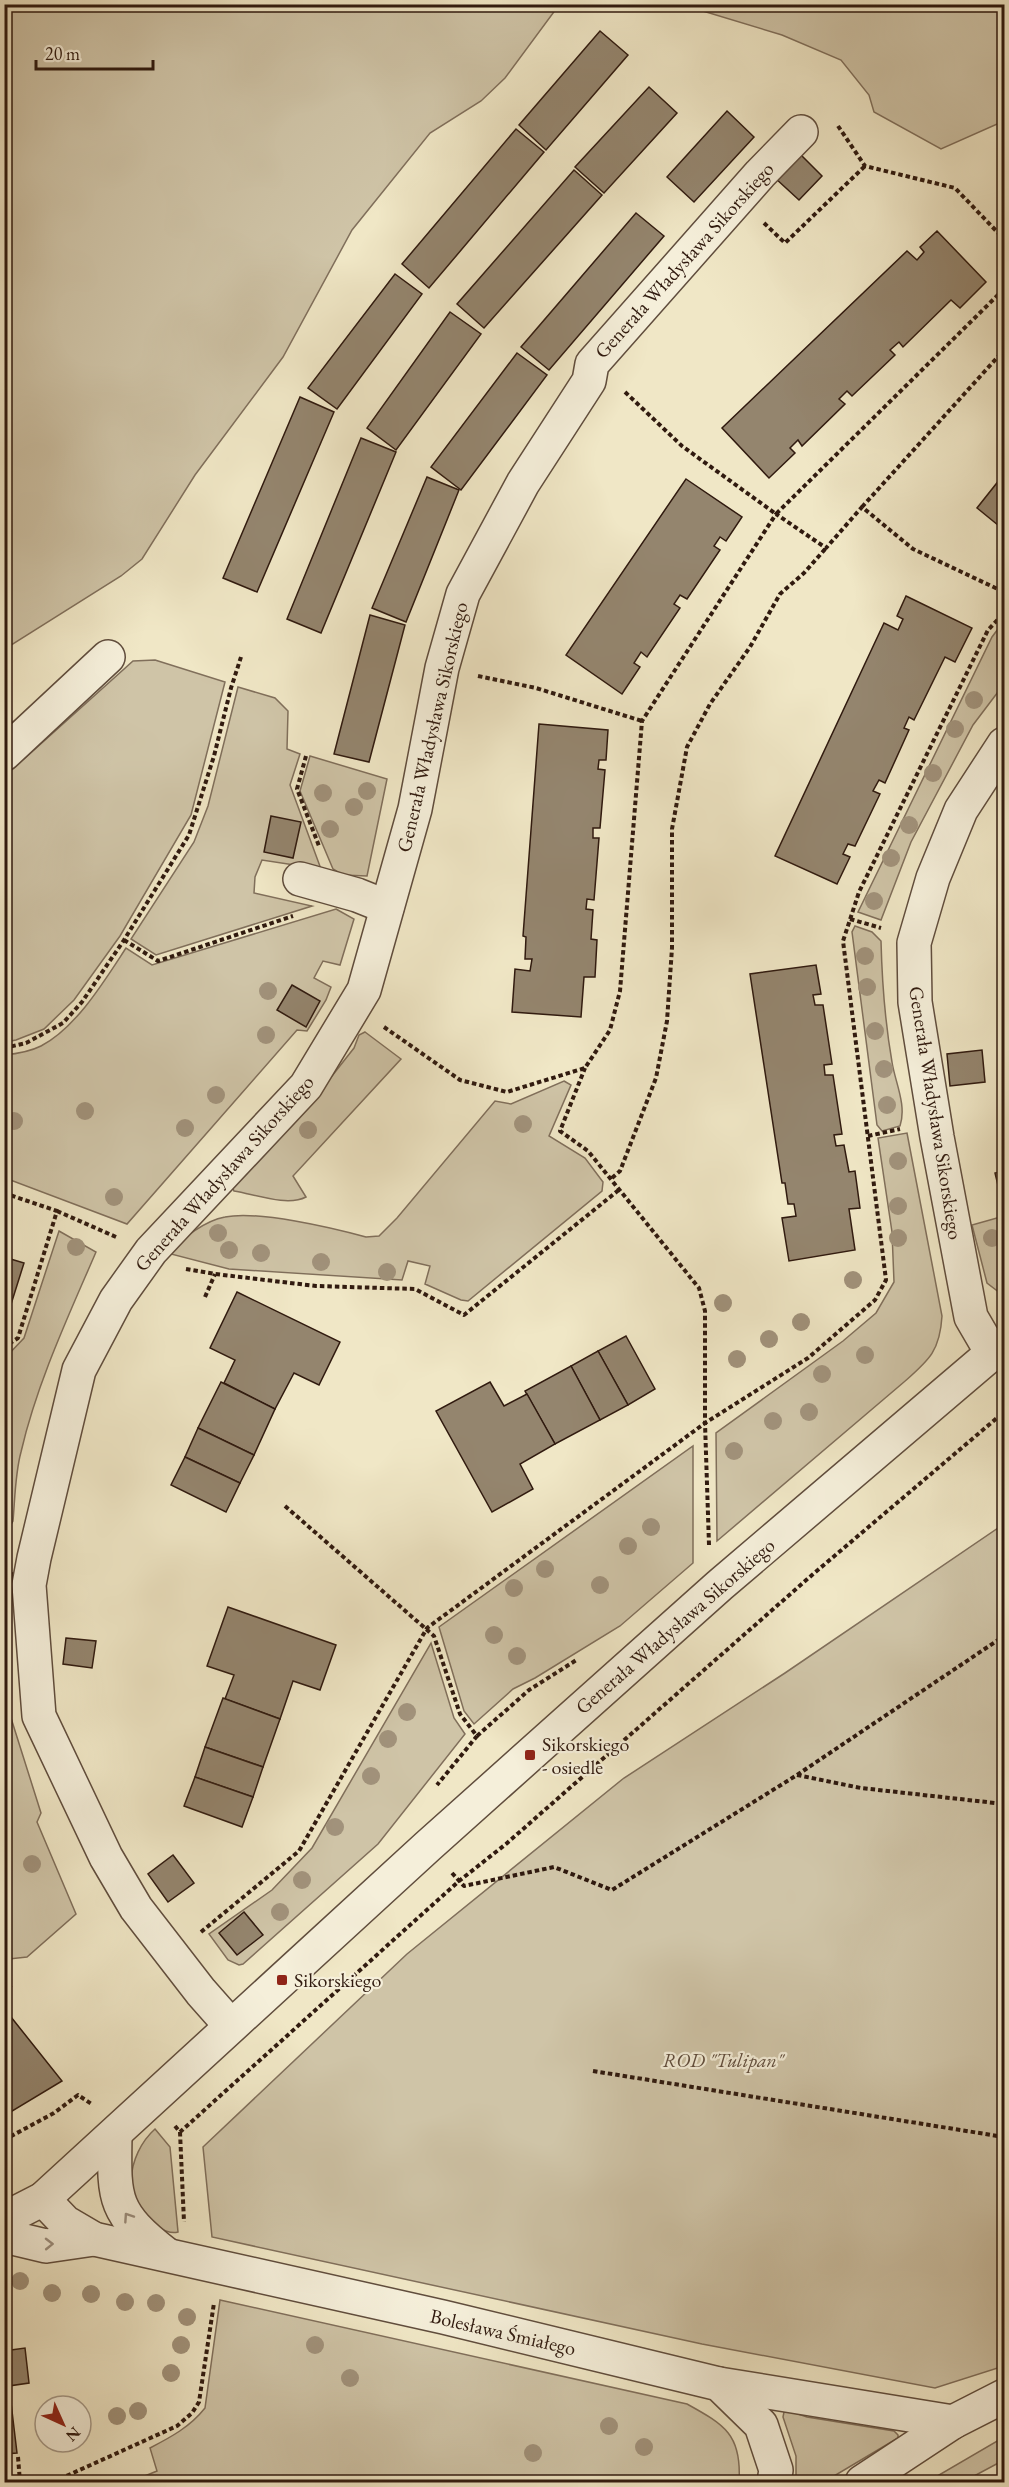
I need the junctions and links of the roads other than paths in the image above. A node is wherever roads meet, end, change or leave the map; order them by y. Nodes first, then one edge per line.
1 (801, 132) dead end
2 (108, 657) dead end
3 (1005, 744) edge
4 (4, 754) edge
5 (315, 883) road end
6 (387, 907) junction
7 (998, 1348) edge
8 (231, 2025) junction
9 (106, 2121) junction
10 (43, 2199) junction
11 (4, 2219) edge
12 (4, 2236) edge
13 (94, 2239) junction
14 (177, 2243) junction
15 (719, 2384) junction
16 (1005, 2396) edge
17 (953, 2422) junction
18 (774, 2482) edge
19 (862, 2482) edge

1 - 6 street, Generała Władysława Sikorskiego
2 - 4 street
3 - 7 street, Generała Władysława Sikorskiego
5 - 6 street
6 - 8 street, Generała Władysława Sikorskiego
7 - 8 street, Generała Władysława Sikorskiego
8 - 9 street, Generała Władysława Sikorskiego
9 - 10 street, Generała Władysława Sikorskiego
14 -> 9 street, Bolesława Śmiałego
10 - 11 street, Generała Władysława Sikorskiego
10 - 13 street, Bolesława Śmiałego
12 -> 13 street, Bolesława Śmiałego
13 - 14 street, Bolesława Śmiałego
14 - 15 street, Bolesława Śmiałego
15 - 17 street, Bolesława Śmiałego
15 - 18 street
16 - 17 street
17 - 19 street

